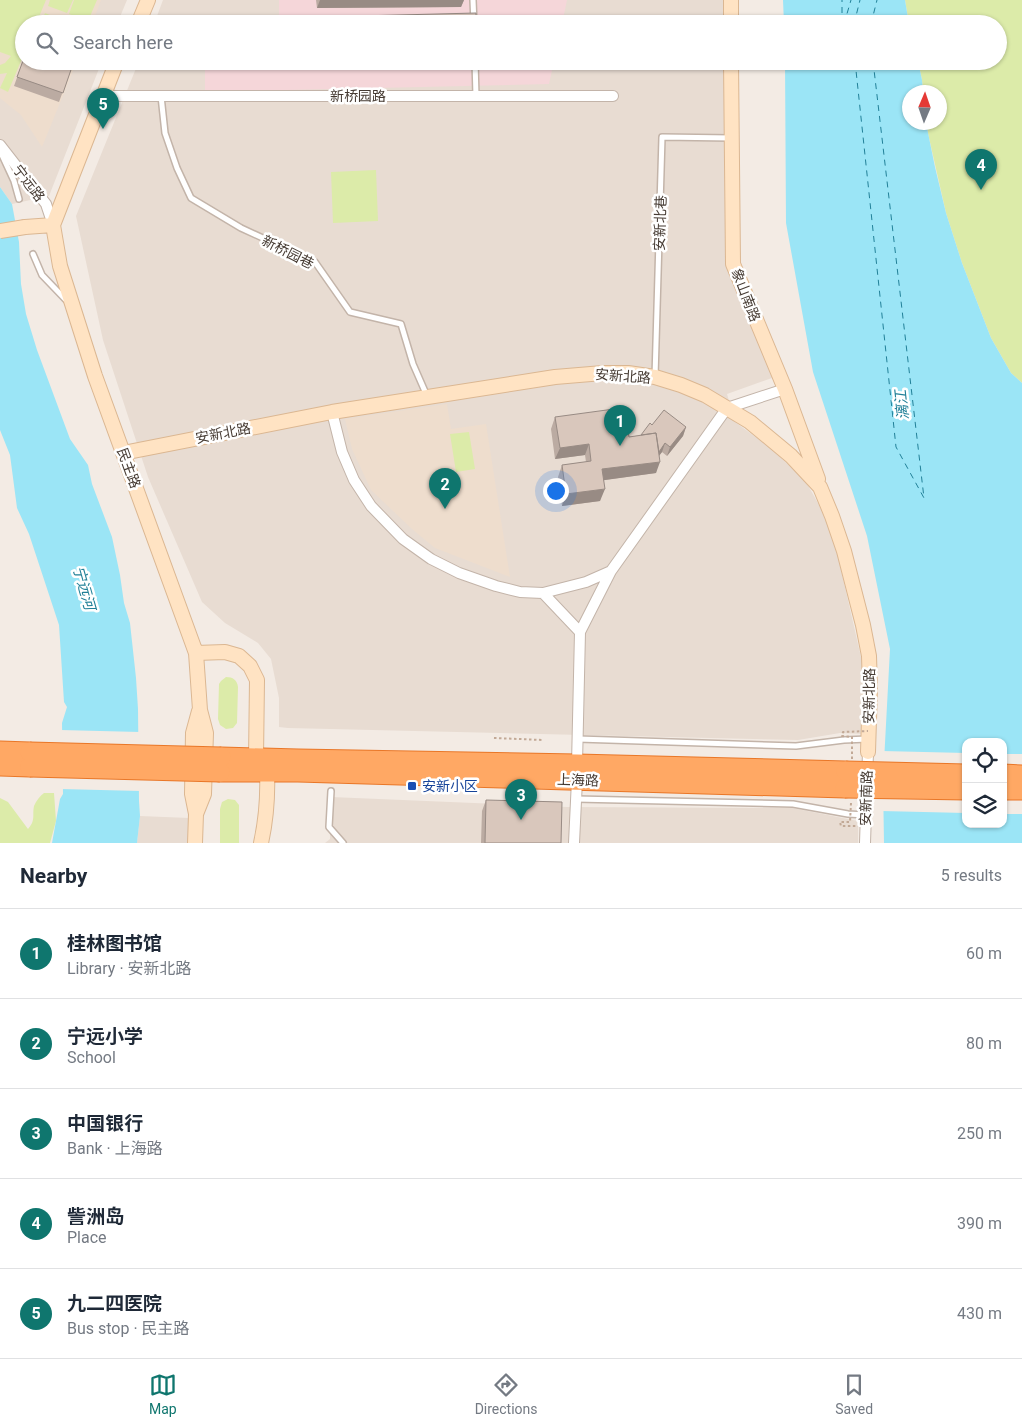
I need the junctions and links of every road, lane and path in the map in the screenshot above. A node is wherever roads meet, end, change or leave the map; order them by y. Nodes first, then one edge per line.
1 (141, 0) edge
2 (148, 0) edge
3 (473, 0) edge
4 (731, 0) edge
5 (135, 15) edge
6 (142, 15) edge
7 (474, 15) edge
8 (731, 15) edge
9 (114, 70) edge
10 (119, 70) edge
11 (475, 70) edge
12 (731, 70) edge
13 (106, 96) junction
14 (161, 96) junction
15 (476, 96) junction
16 (613, 96) dead end
17 (731, 138) junction
18 (0, 145) edge
19 (0, 150) edge
20 (18, 199) dead end
21 (52, 225) junction
22 (0, 231) edge
23 (33, 254) dead end
24 (73, 307) junction
25 (655, 377) junction
26 (785, 389) junction
27 (427, 397) junction
28 (727, 408) junction
29 (332, 412) junction
30 (123, 453) junction
31 (820, 486) junction
32 (611, 571) junction
33 (543, 593) junction
34 (580, 632) junction
35 (196, 653) junction
36 (494, 738) dead end
37 (578, 739) junction
38 (543, 740) dead end
39 (868, 741) junction
40 (0, 751) edge
41 (323, 752) dead end
42 (481, 756) dead end
43 (30, 760) junction
44 (261, 765) junction
45 (298, 765) junction
46 (0, 766) edge
47 (577, 772) junction
48 (962, 774) edge
49 (1007, 774) edge
50 (1022, 775) edge
51 (849, 779) junction
52 (322, 780) dead end
53 (490, 784) dead end
54 (962, 790) edge
55 (1007, 790) edge
56 (1022, 790) edge
57 (331, 791) dead end
58 (576, 799) junction
59 (866, 815) junction
60 (866, 826) junction
61 (195, 843) edge
62 (261, 843) edge
63 (342, 843) edge
64 (574, 843) edge
65 (865, 843) edge

1 - 5 street
2 - 6 street
3 - 7 lane
4 - 8 street
9 - 13 street
10 - 13 street
11 - 15 lane
12 - 17 street, 象山南路
13 - 14 street, 新桥园路
13 - 21 street
14 - 15 street, 新桥园路
14 - 27 lane, 新桥园巷
15 - 16 street, 新桥园路
17 - 25 lane, 安新北巷
17 - 26 street, 象山南路
18 - 21 street, 宁远路
19 - 20 lane
21 - 22 street, bridge
21 - 24 street, 民主路
23 - 24 lane
24 - 30 street, 民主路
25 - 27 street, 安新北路
25 - 28 street, 安新北路
26 - 28 street
26 - 31 street, 象山南路
27 - 29 street, 安新北路
28 - 31 street, 安新北路
28 - 32 street
29 - 30 street, 安新北路
29 - 33 street
30 - 35 street, 民主路
31 - 39 street, 安新北路
32 - 33 street
32 - 34 street
33 - 34 street
34 - 37 street
35 - 44 street
35 - 61 street, 民主路
36 - 38 path
37 - 39 lane
37 - 47 street
39 - 51 path, bridge
39 - 59 street, 安新南路
40 - 43 highway
41 - 45 lane
42 - 47 lane
43 - 44 highway, 上海路, bridge
43 - 46 highway
44 - 45 highway, 上海路
44 - 62 street
45 - 47 highway, 上海路
45 - 52 lane
47 - 51 highway, 上海路
47 - 53 lane
47 - 58 street
48 - 51 highway, bridge
49 - 50 highway
51 - 54 highway, bridge
51 - 60 path, bridge
55 - 56 highway
57 - 63 lane
58 - 59 lane
58 - 64 street
59 - 60 street, 安新南路
60 - 65 street, 安新南路

